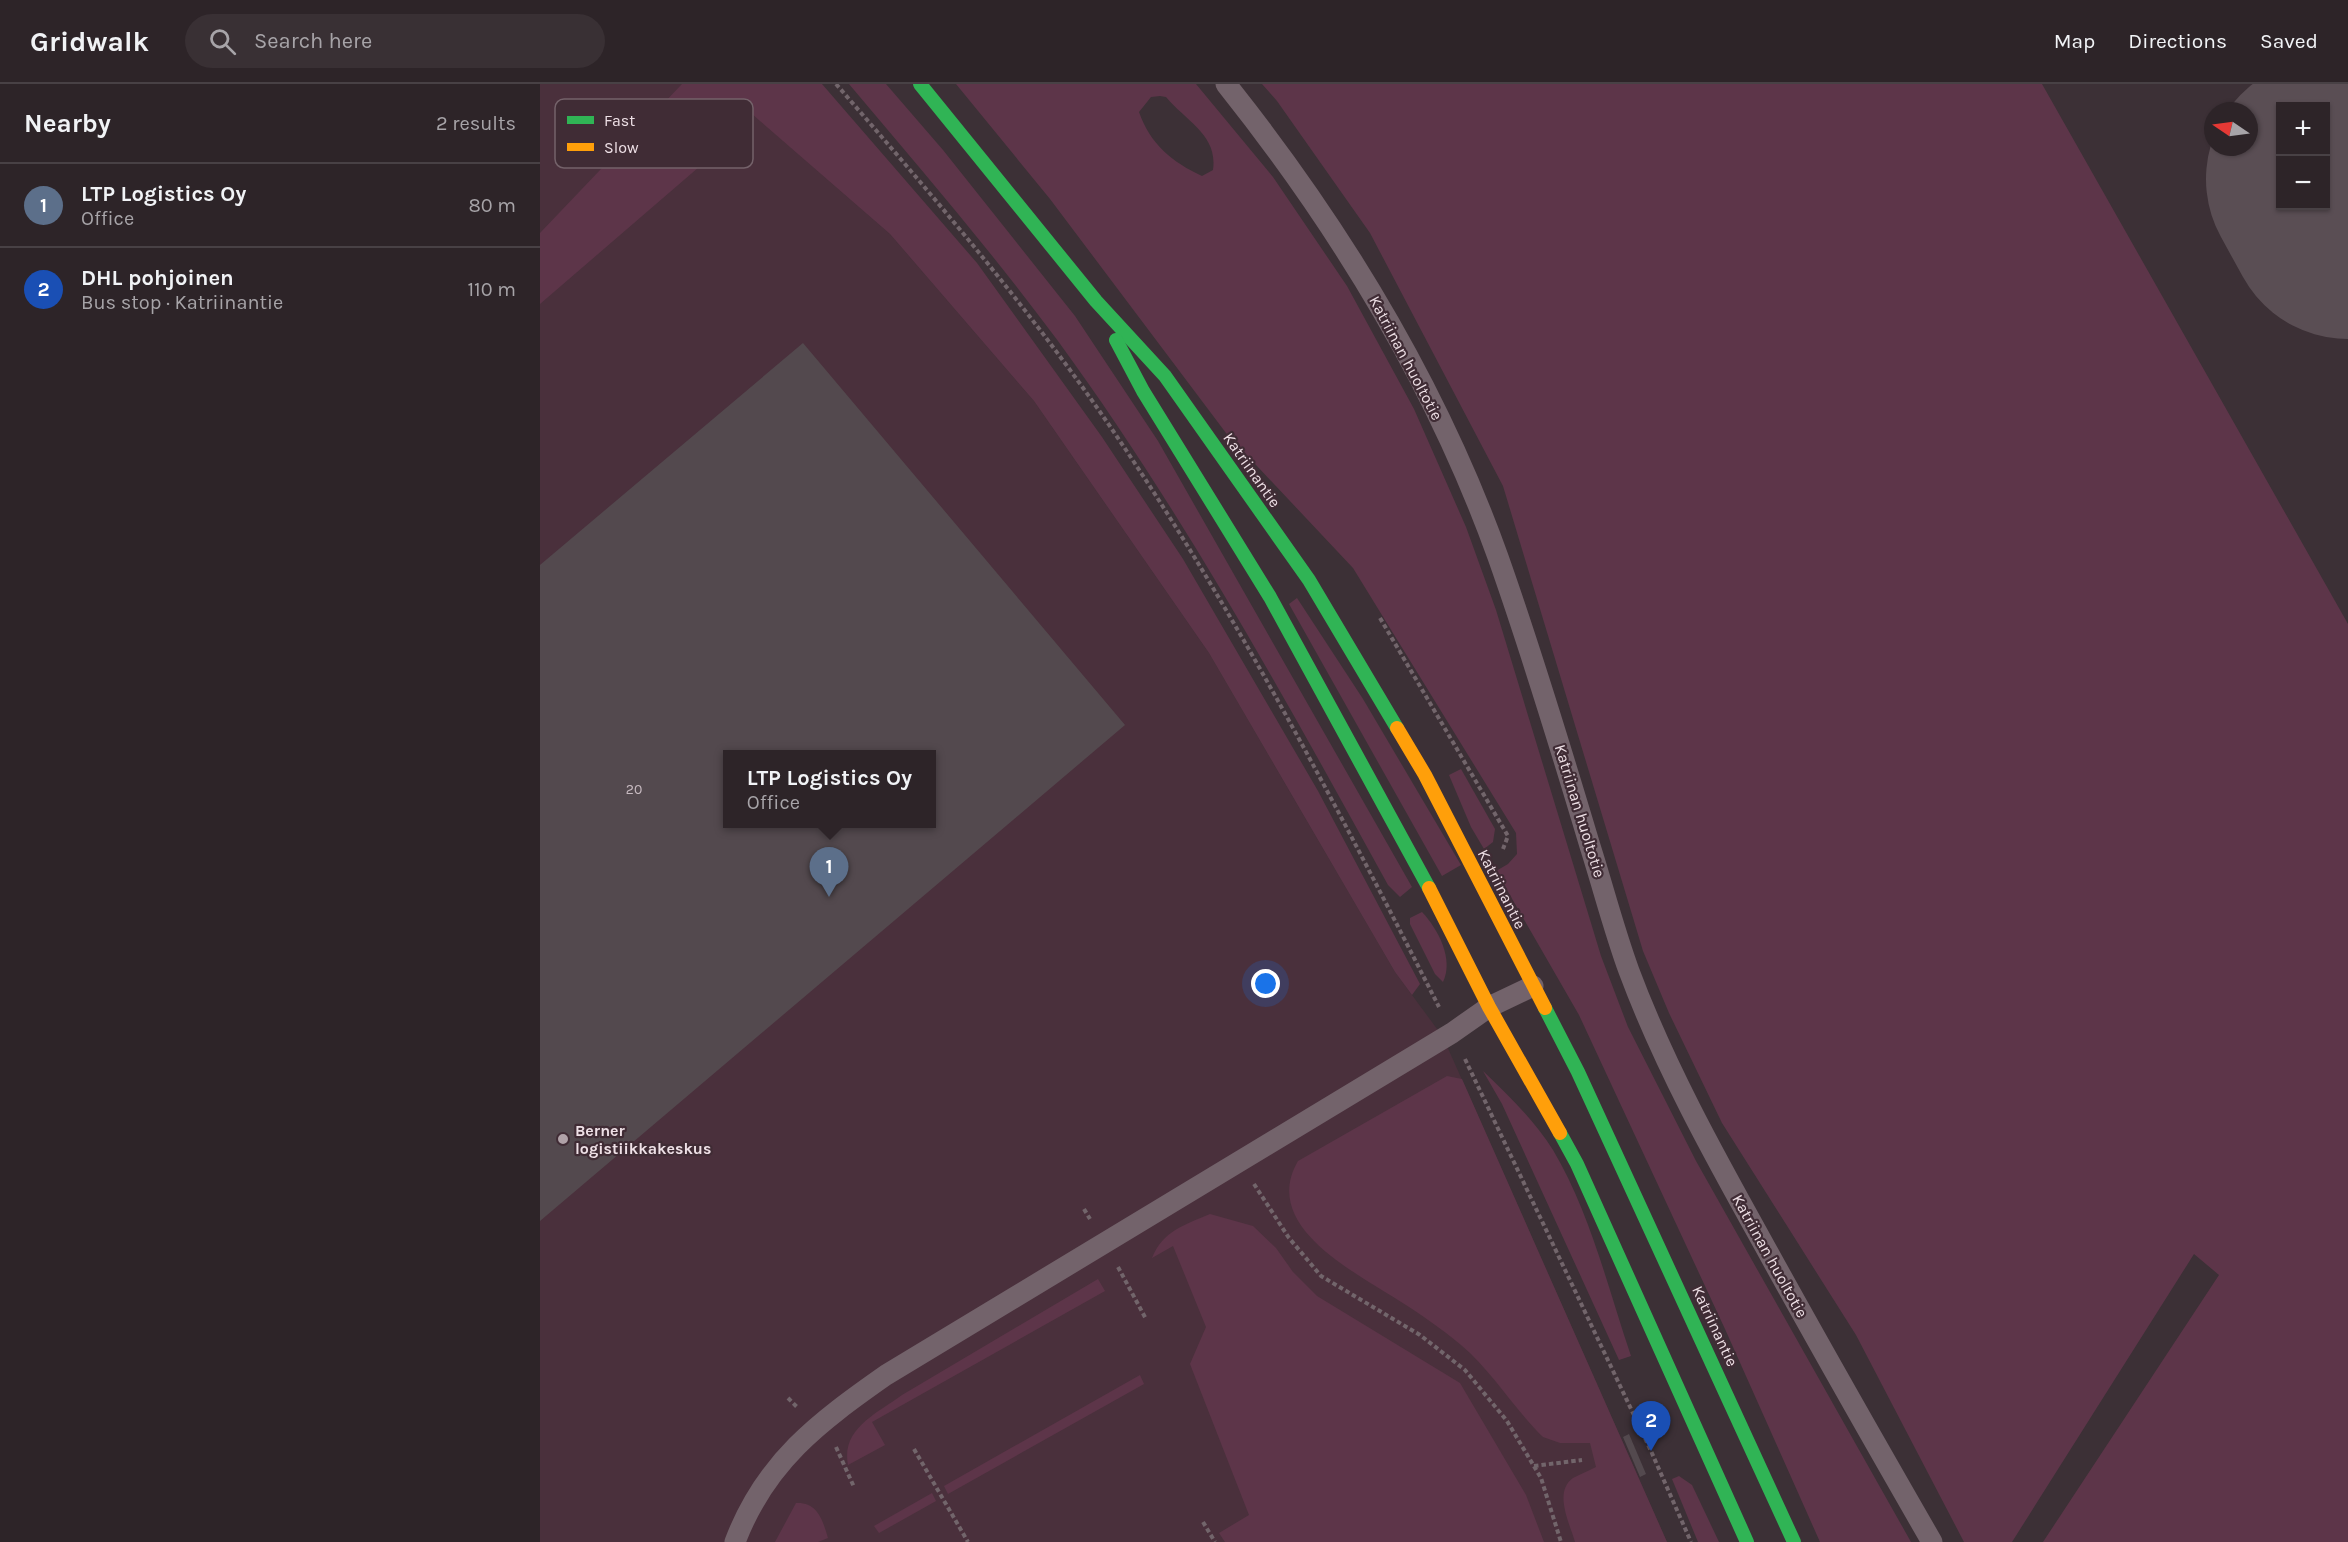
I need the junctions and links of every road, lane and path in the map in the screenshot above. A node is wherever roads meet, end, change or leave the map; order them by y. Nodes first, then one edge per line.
1 (836, 84) edge
2 (920, 84) edge
3 (1226, 84) edge
4 (1096, 301) junction
5 (1533, 986) junction
6 (1489, 1007) junction
7 (1452, 1033) junction
8 (1239, 1161) junction
9 (914, 1449) dead end
10 (1581, 1460) dead end
11 (1534, 1466) junction
12 (1203, 1522) dead end
13 (735, 1542) edge
14 (968, 1542) edge
15 (1215, 1542) edge
16 (1561, 1542) edge
17 (1691, 1542) edge
18 (1747, 1542) edge
19 (1794, 1542) edge
20 (1932, 1542) edge

1 - 7 path
2 - 4 main road, Katriinantie
3 - 20 lane, Katriinan huoltotie
4 - 5 main road, Katriinantie
4 - 6 main road, Katriinantie
5 - 6 lane
5 - 19 main road, Katriinantie
6 - 7 lane
6 - 18 main road, Katriinantie
7 - 8 lane
7 - 17 path
8 - 11 path
8 - 13 lane
9 - 14 path
10 - 11 path
11 - 16 path
12 - 15 path

